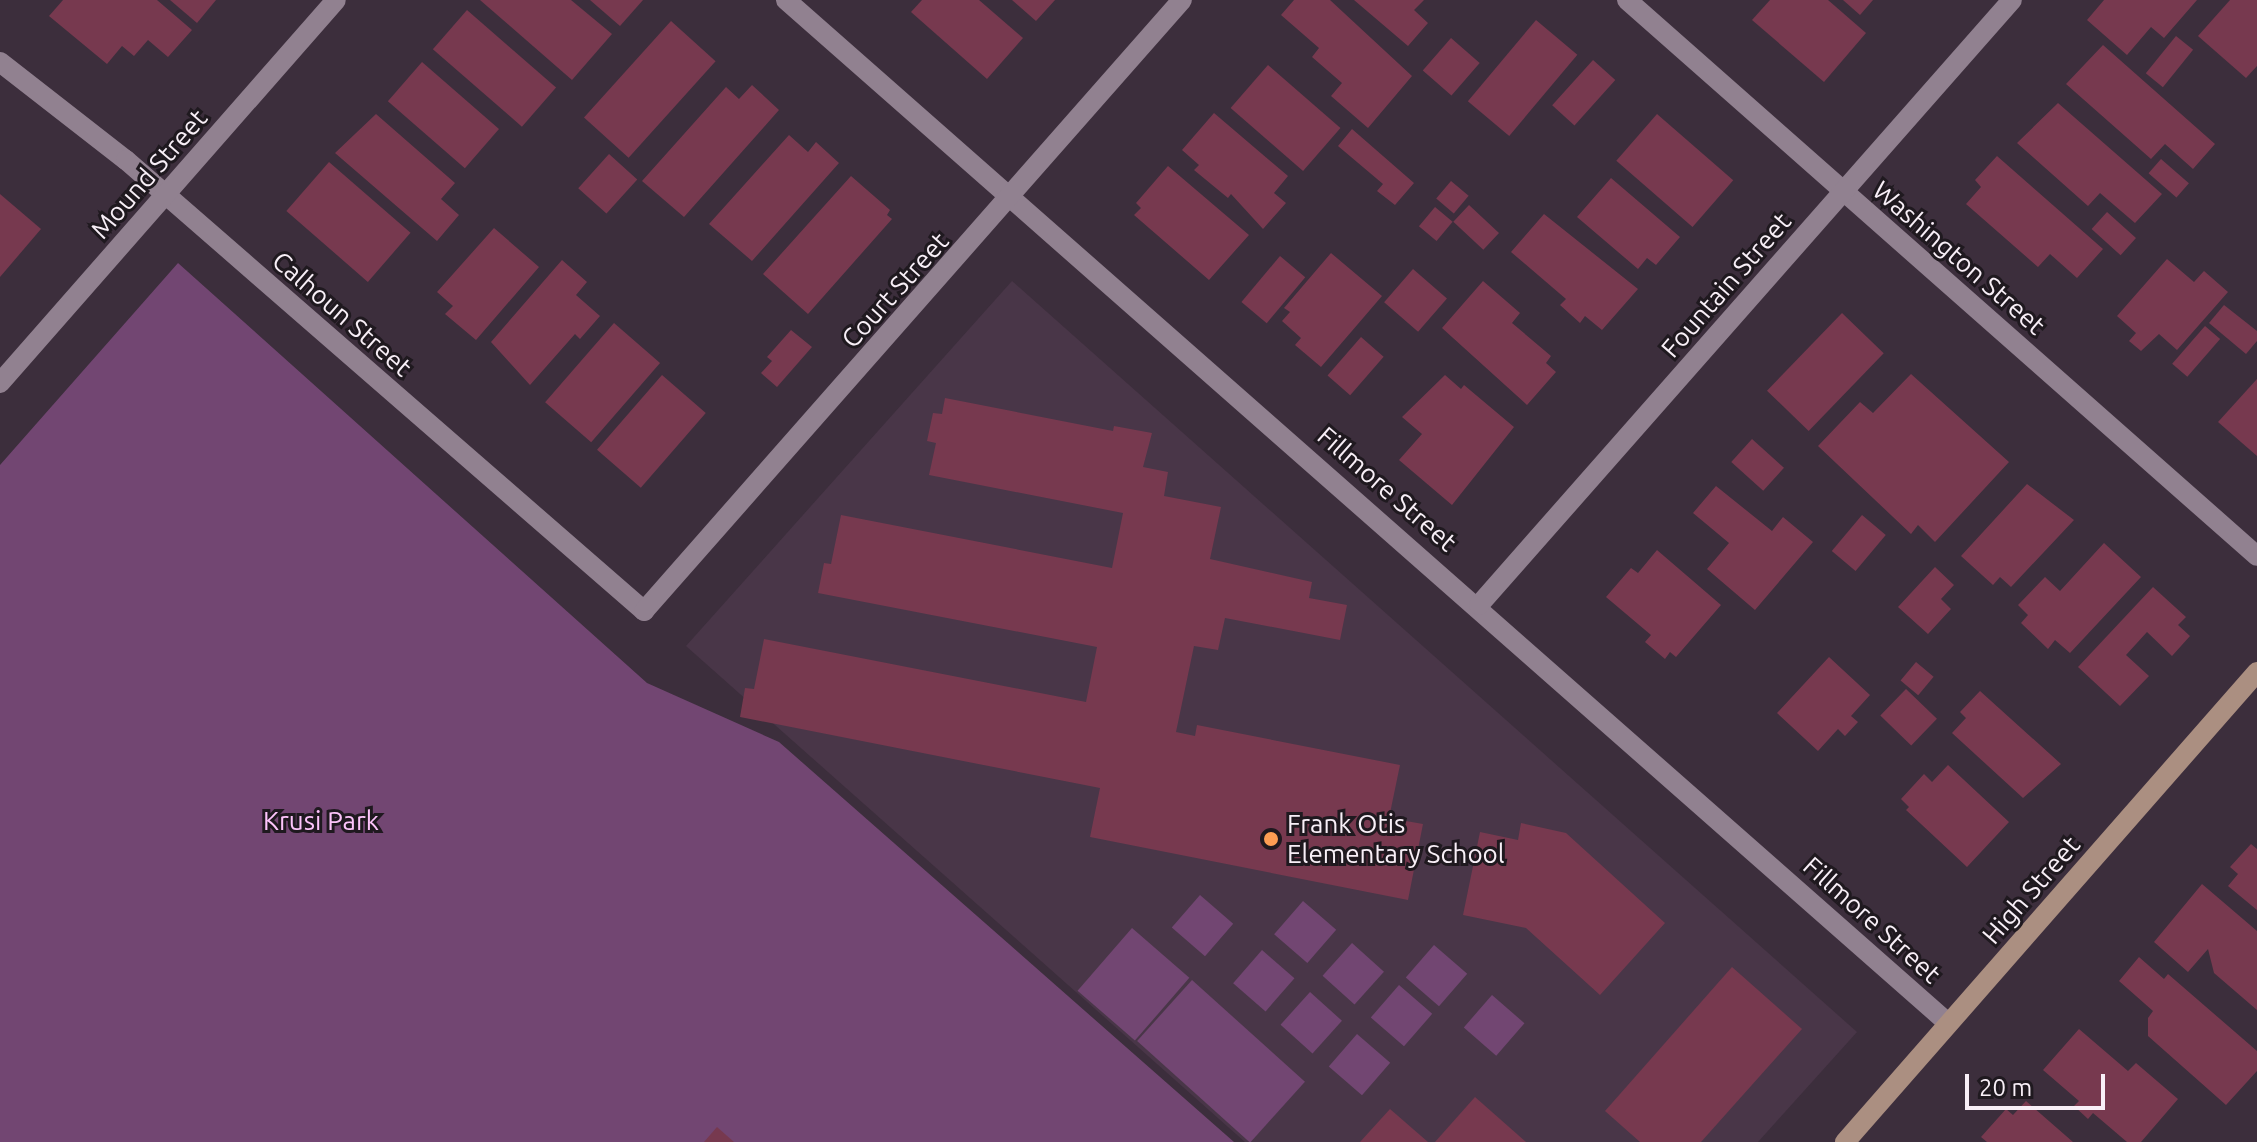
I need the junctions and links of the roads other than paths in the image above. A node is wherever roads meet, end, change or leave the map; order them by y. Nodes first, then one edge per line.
1 (336, 0) edge
2 (786, 0) edge
3 (1182, 0) edge
4 (1627, 0) edge
5 (2012, 0) edge
6 (0, 62) edge
7 (1843, 191) junction
8 (165, 194) junction
9 (1013, 195) junction
10 (0, 383) edge
11 (2257, 556) edge
12 (1479, 605) junction
13 (644, 611) joint
14 (2257, 672) edge
15 (1948, 1023) junction
16 (1845, 1142) edge

1 - 8 street, Mound Street
2 - 9 street, Fillmore Street
3 - 9 street, Court Street
4 - 7 street, Washington Street
5 - 7 street, Fountain Street
6 - 8 street, Calhoun Street
7 - 11 street, Washington Street
7 - 12 street, Fountain Street
8 - 10 street, Mound Street
8 - 13 street, Calhoun Street
9 - 12 street, Fillmore Street
9 - 13 street, Court Street
12 - 15 street, Fillmore Street
14 - 15 main road, High Street
15 - 16 main road, High Street

